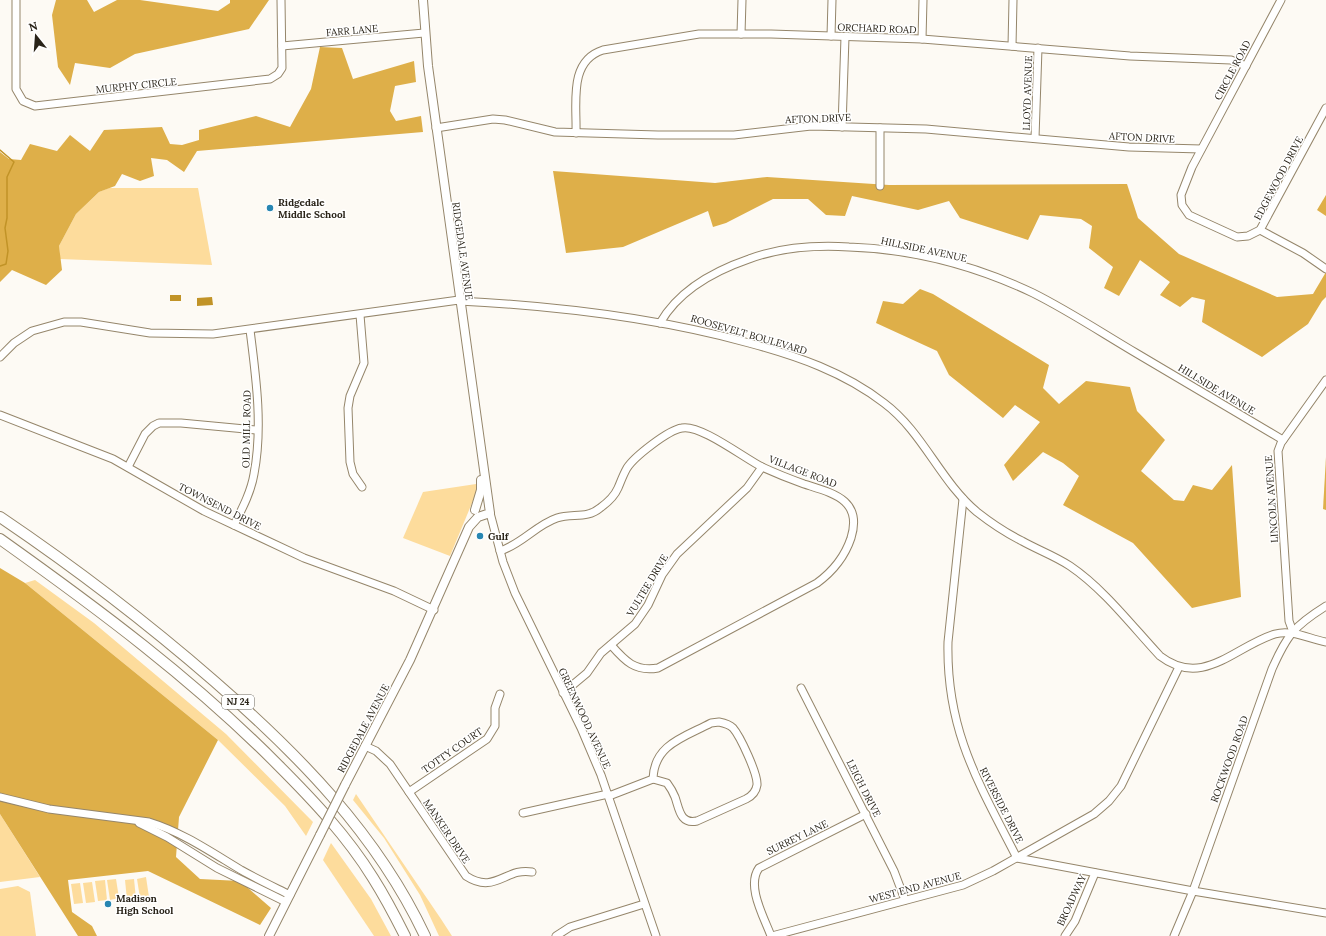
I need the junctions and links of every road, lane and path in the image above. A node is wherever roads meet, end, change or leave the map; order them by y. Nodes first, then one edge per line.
1 (16, 0) edge
2 (281, 0) edge
3 (423, 0) edge
4 (742, 0) edge
5 (832, 0) edge
6 (923, 0) edge
7 (1013, 0) edge
8 (1281, 0) edge
9 (424, 33) junction
10 (741, 34) junction
11 (831, 36) junction
12 (845, 37) junction
13 (922, 39) junction
14 (282, 46) junction
15 (1012, 46) junction
16 (1038, 48) junction
17 (1246, 66) junction
18 (1326, 108) edge
19 (842, 127) junction
20 (436, 128) junction
21 (880, 128) junction
22 (576, 133) junction
23 (1035, 138) junction
24 (1201, 150) junction
25 (880, 186) dead end
26 (1260, 230) junction
27 (1326, 269) edge
28 (459, 301) junction
29 (360, 315) junction
30 (660, 322) junction
31 (250, 330) junction
32 (0, 357) edge
33 (1326, 380) edge
34 (0, 415) edge
35 (257, 430) junction
36 (1283, 440) junction
37 (128, 467) junction
38 (762, 467) junction
39 (483, 474) junction
40 (362, 487) dead end
41 (964, 499) junction
42 (489, 508) junction
43 (475, 510) junction
44 (0, 517) edge
45 (234, 525) junction
46 (469, 527) junction
47 (0, 539) edge
48 (500, 551) junction
49 (1326, 606) edge
50 (434, 610) junction
51 (1292, 632) junction
52 (1326, 642) edge
53 (612, 644) junction
54 (1179, 667) junction
55 (801, 688) dead end
56 (563, 693) junction
57 (500, 694) dead end
58 (365, 746) junction
59 (653, 779) junction
60 (409, 792) junction
61 (608, 795) junction
62 (0, 797) edge
63 (523, 813) dead end
64 (866, 814) junction
65 (137, 822) junction
66 (1017, 858) junction
67 (532, 872) dead end
68 (1095, 872) junction
69 (1193, 891) junction
70 (288, 899) junction
71 (905, 900) junction
72 (644, 904) junction
73 (1326, 913) edge
74 (790, 934) edge
75 (269, 936) edge
76 (405, 936) edge
77 (425, 936) edge
78 (556, 936) edge
79 (656, 936) edge
80 (771, 936) edge
81 (1065, 936) edge
82 (1174, 936) edge

1 - 14 street, MURPHY CIRCLE
2 - 14 street, MURPHY CIRCLE
3 - 9 main road, RIDGEDALE AVENUE
4 - 10 street
5 - 11 street
6 - 13 street
7 - 15 street, LLOYD AVENUE
8 - 17 street, CIRCLE ROAD
9 - 14 street, FARR LANE
9 - 20 main road, RIDGEDALE AVENUE
10 - 11 street, ORCHARD ROAD
10 - 22 street, ORCHARD ROAD
11 - 12 street, ORCHARD ROAD
12 - 13 street, ORCHARD ROAD
12 - 19 street
13 - 15 street, ORCHARD ROAD
15 - 16 street, ORCHARD ROAD
16 - 17 street, ORCHARD ROAD
16 - 23 street, LLOYD AVENUE
17 - 24 street, CIRCLE ROAD
18 - 26 street, EDGEWOOD DRIVE
19 - 21 street, AFTON DRIVE
19 - 22 street, AFTON DRIVE
20 - 22 street, AFTON DRIVE
20 - 28 main road, RIDGEDALE AVENUE
21 - 23 street, AFTON DRIVE
21 - 25 street
23 - 24 street, AFTON DRIVE
24 - 26 street, EDGEWOOD DRIVE
26 - 27 street
28 - 29 street
28 - 30 street, ROOSEVELT BOULEVARD
28 - 39 main road, RIDGEDALE AVENUE
29 - 31 street
29 - 40 street
30 - 36 street, HILLSIDE AVENUE
30 - 41 street, ROOSEVELT BOULEVARD
31 - 32 street
31 - 35 street, OLD MILL ROAD
33 - 36 street, LINCOLN AVENUE
34 - 37 street, TOWNSEND DRIVE
35 - 37 street
35 - 45 street, OLD MILL ROAD
36 - 51 street, LINCOLN AVENUE
37 - 45 street, TOWNSEND DRIVE
38 - 48 street, VILLAGE ROAD
38 - 53 street, VULTEE DRIVE
38 - 53 street, VILLAGE ROAD
39 - 42 main road, RIDGEDALE AVENUE
39 - 43 main road, RIDGEDALE AVENUE
41 - 54 street, ROOSEVELT BOULEVARD
41 - 66 street, RIVERSIDE DRIVE
42 - 43 main road
42 - 46 main road, RIDGEDALE AVENUE
42 - 48 street, GREENWOOD AVENUE
43 - 46 main road, RIDGEDALE AVENUE
44 - 77 highway, NJ 24
45 - 50 street, TOWNSEND DRIVE
46 - 50 main road, RIDGEDALE AVENUE
47 - 76 highway, NJ 24
48 - 56 street, GREENWOOD AVENUE
49 - 51 street, ROCKWOOD ROAD
50 - 58 main road, RIDGEDALE AVENUE
51 - 52 street
51 - 54 street, ROOSEVELT BOULEVARD
51 - 69 street, ROCKWOOD ROAD
53 - 56 street, VULTEE DRIVE
54 - 66 street, WEST END AVENUE
55 - 64 street, LEIGH DRIVE
56 - 61 street, GREENWOOD AVENUE
57 - 60 street, TOTTY COURT
58 - 60 street, MANKER DRIVE
58 - 70 main road, RIDGEDALE AVENUE, bridge
59 - 59 street
59 - 61 street
60 - 67 street, MANKER DRIVE
61 - 63 street
61 - 72 street, GREENWOOD AVENUE
62 - 65 street
64 - 71 street, LEIGH DRIVE
64 - 80 street, SURREY LANE
65 - 70 street
65 - 70 street
66 - 68 street, RIVERSIDE DRIVE
66 - 71 street, WEST END AVENUE
68 - 69 street, RIVERSIDE DRIVE
68 - 81 street, BROADWAY
69 - 73 street, RIVERSIDE DRIVE
69 - 82 street, ROCKWOOD ROAD
70 - 75 main road, RIDGEDALE AVENUE
71 - 74 street, WEST END AVENUE
72 - 78 street
72 - 79 street, GREENWOOD AVENUE
74 - 80 street, WEST END AVENUE

